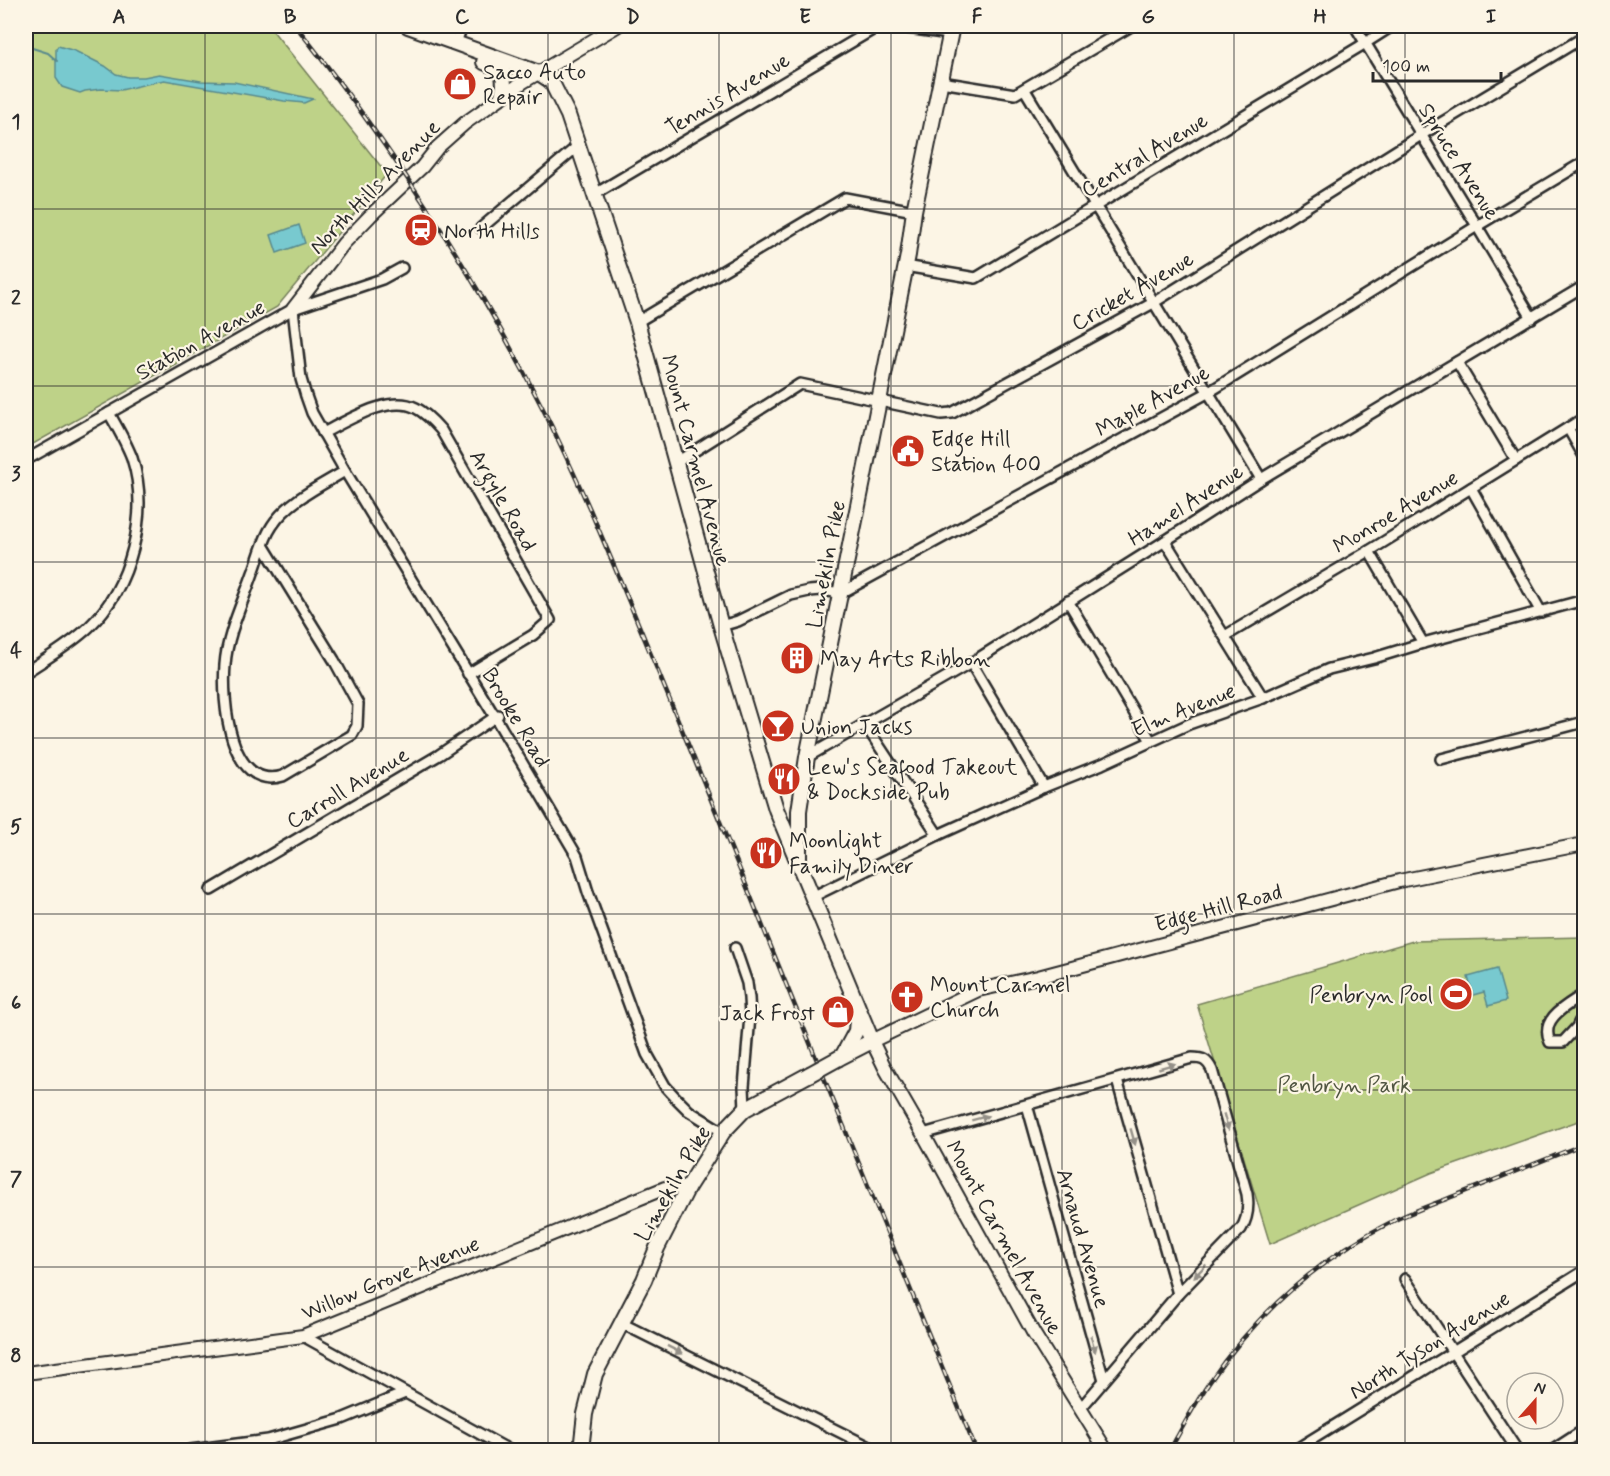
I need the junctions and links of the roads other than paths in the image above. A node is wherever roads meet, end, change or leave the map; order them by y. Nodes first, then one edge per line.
1 (408, 26) edge
2 (462, 26) edge
3 (615, 26) edge
4 (879, 26) edge
5 (893, 26) edge
6 (1131, 26) edge
7 (1354, 26) edge
8 (1392, 26) edge
9 (951, 30) edge
10 (1584, 37) edge
11 (456, 43) junction
12 (1365, 43) junction
13 (539, 73) junction
14 (941, 81) junction
15 (1025, 90) junction
16 (502, 96) junction
17 (1421, 135) junction
18 (579, 145) junction
19 (1584, 162) edge
20 (595, 194) junction
21 (1096, 206) junction
22 (914, 212) junction
23 (1477, 226) junction
24 (481, 228) dead end
25 (906, 266) junction
26 (402, 268) dead end
27 (1584, 286) edge
28 (1153, 303) junction
29 (293, 309) junction
30 (1532, 318) junction
31 (637, 322) junction
32 (1457, 362) junction
33 (1209, 392) junction
34 (879, 400) junction
35 (109, 412) junction
36 (1584, 418) edge
37 (1568, 428) junction
38 (323, 433) junction
39 (1584, 456) edge
40 (26, 460) edge
41 (1516, 460) junction
42 (676, 462) junction
43 (345, 471) junction
44 (1261, 479) junction
45 (1471, 488) junction
46 (1165, 541) junction
47 (263, 545) junction
48 (1369, 551) junction
49 (840, 593) junction
50 (1584, 600) edge
51 (1068, 601) junction
52 (1541, 612) junction
53 (721, 626) junction
54 (1225, 636) junction
55 (1423, 643) junction
56 (971, 663) junction
57 (26, 672) edge
58 (468, 674) junction
59 (1263, 698) junction
60 (498, 715) junction
61 (1584, 722) edge
62 (864, 723) junction
63 (1152, 741) junction
64 (807, 757) junction
65 (1441, 759) dead end
66 (1044, 787) junction
67 (938, 835) junction
68 (1584, 844) edge
69 (799, 867) junction
70 (211, 890) dead end
71 (812, 897) junction
72 (735, 948) dead end
73 (1584, 994) edge
74 (858, 1006) junction
75 (1584, 1013) edge
76 (872, 1041) junction
77 (840, 1057) junction
78 (1117, 1080) junction
79 (1027, 1105) junction
80 (745, 1109) junction
81 (723, 1132) junction
82 (923, 1134) junction
83 (688, 1187) junction
84 (1584, 1271) edge
85 (1405, 1279) dead end
86 (1178, 1294) junction
87 (623, 1324) junction
88 (303, 1336) junction
89 (1453, 1352) junction
90 (26, 1373) edge
91 (1104, 1380) junction
92 (405, 1393) junction
93 (1080, 1409) junction
94 (1584, 1430) edge
95 (268, 1440) junction
96 (190, 1450) edge
97 (270, 1450) edge
98 (508, 1450) edge
99 (580, 1450) edge
100 (876, 1450) edge
101 (1106, 1450) edge
102 (1295, 1450) edge
103 (1517, 1450) edge
104 (1553, 1450) edge

1 - 11 main road
2 - 11 street
3 - 13 street, North Hills Avenue
4 - 20 street, Tennis Avenue
5 - 9 street
6 - 15 street
7 - 12 street, Spruce Avenue
8 - 12 street, Central Avenue
9 - 14 main road, Limekiln Pike
10 - 17 street, Cricket Avenue
11 - 13 main road
11 - 16 main road
12 - 17 street, Spruce Avenue
12 - 21 street, Central Avenue
13 - 16 street, North Hills Avenue
13 - 18 main road, Mount Carmel Avenue
14 - 15 street
14 - 22 main road, Limekiln Pike
15 - 21 street
16 - 29 street, North Hills Avenue
17 - 23 street, Spruce Avenue
17 - 28 street, Cricket Avenue
18 - 20 main road, Mount Carmel Avenue
18 - 24 street
19 - 23 street, Maple Avenue
20 - 31 main road, Mount Carmel Avenue
21 - 25 street, Central Avenue
21 - 28 street
22 - 25 main road, Limekiln Pike
22 - 31 street
23 - 30 street, Spruce Avenue
23 - 33 street, Maple Avenue
25 - 34 main road, Limekiln Pike
26 - 29 street, Station Avenue
27 - 30 street, Hamel Avenue
28 - 33 street
28 - 34 street, Cricket Avenue
29 - 35 street, Station Avenue
29 - 38 street, Brooke Road
30 - 32 street, Hamel Avenue
31 - 42 main road, Mount Carmel Avenue
32 - 41 street
32 - 44 street, Hamel Avenue
33 - 44 street
33 - 49 street, Maple Avenue
34 - 42 street, Cricket Avenue
34 - 49 main road, Limekiln Pike
35 - 40 street, Station Avenue
35 - 57 street
36 - 37 street, Monroe Avenue
37 - 39 street
37 - 41 street, Monroe Avenue
38 - 43 street, Brooke Road
38 - 58 street, Argyle Road
41 - 45 street, Monroe Avenue
42 - 53 main road, Mount Carmel Avenue
43 - 47 street
43 - 58 street, Brooke Road
44 - 46 street, Hamel Avenue
45 - 48 street, Monroe Avenue
45 - 52 street
46 - 51 street, Hamel Avenue
46 - 54 street
47 - 47 street
48 - 54 street, Monroe Avenue
48 - 55 street
49 - 53 street
49 - 64 main road, Limekiln Pike
50 - 52 street, Elm Avenue
51 - 56 street, Hamel Avenue
51 - 63 street
52 - 55 street, Elm Avenue
53 - 69 main road, Mount Carmel Avenue
54 - 59 street
55 - 59 street, Elm Avenue
56 - 62 street, Hamel Avenue
56 - 66 street
58 - 60 street, Brooke Road
59 - 63 street, Elm Avenue
60 - 70 street, Carroll Avenue
60 - 81 street, Brooke Road
61 - 65 street
62 - 64 street, Hamel Avenue
62 - 67 street
63 - 66 street, Elm Avenue
64 - 69 main road, Limekiln Pike
66 - 67 street, Elm Avenue
67 - 71 street, Elm Avenue
68 - 76 street, Edge Hill Road
69 - 71 main road, Limekiln Pike
71 - 74 main road, Limekiln Pike
72 - 80 street
73 - 75 street
74 - 76 main road, Limekiln Pike
74 - 77 main road
76 - 77 main road, Limekiln Pike
76 - 82 street, Mount Carmel Avenue
77 - 80 main road, Limekiln Pike, bridge
78 - 79 street
78 -> 86 street
78 -> 86 street
82 -> 79 street
79 -> 91 street, Arnaud Avenue
80 - 81 main road, Limekiln Pike
81 - 83 main road, Limekiln Pike
82 - 93 street, Mount Carmel Avenue
83 - 87 main road, Limekiln Pike
83 - 88 street, Willow Grove Avenue
84 - 89 street, North Tyson Avenue
85 - 89 street
86 - 91 street
87 - 99 main road, Limekiln Pike
87 -> 100 street
88 - 90 street, Willow Grove Avenue
88 - 92 street
89 - 102 street, North Tyson Avenue
89 - 103 street
91 - 93 street
92 - 95 street
92 - 98 street
93 - 101 street, Mount Carmel Avenue
94 - 104 street
95 - 96 street
95 - 97 street

